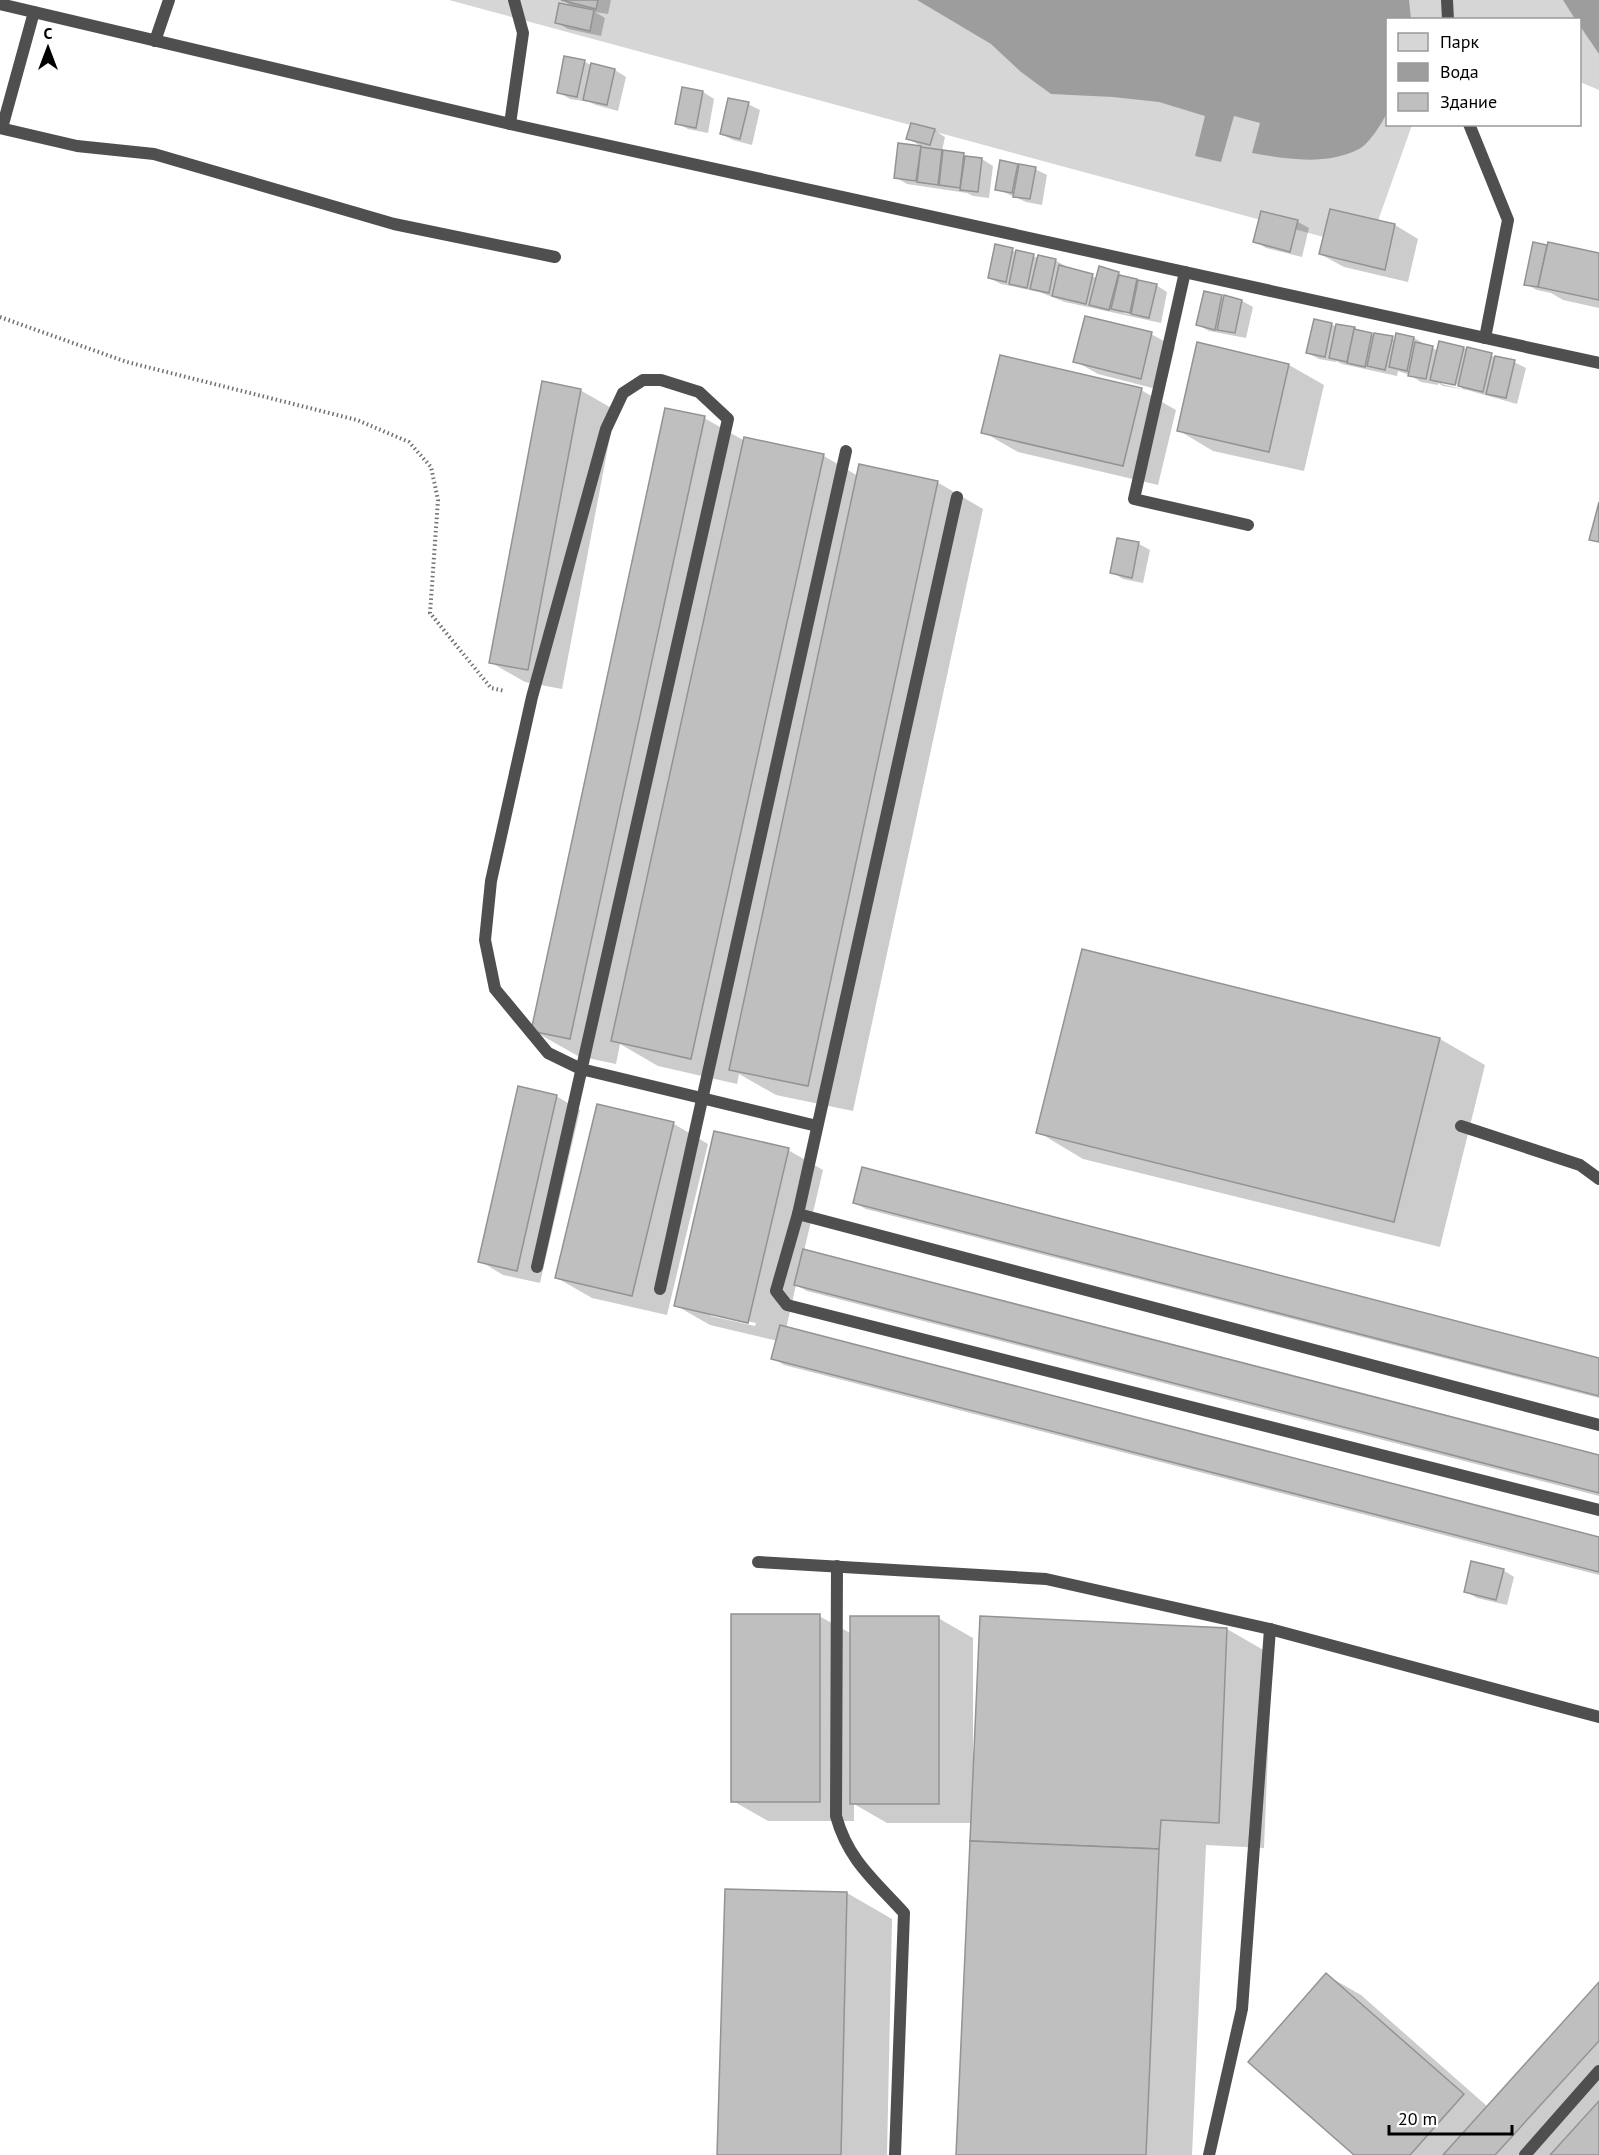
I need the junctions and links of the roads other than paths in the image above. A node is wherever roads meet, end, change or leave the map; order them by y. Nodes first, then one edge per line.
1 (169, 0) edge
2 (514, 0) edge
3 (1446, 0) edge
4 (0, 4) edge
5 (34, 12) junction
6 (1448, 18) edge
7 (155, 41) junction
8 (510, 124) junction
9 (1470, 126) edge
10 (1, 128) edge
11 (555, 256) dead end
12 (1185, 272) junction
13 (1485, 338) junction
14 (1599, 363) edge
15 (846, 451) dead end
16 (957, 497) dead end
17 (1248, 525) dead end
18 (581, 1069) junction
19 (702, 1098) junction
20 (817, 1126) junction
21 (1461, 1126) dead end
22 (1599, 1179) edge
23 (798, 1214) junction
24 (537, 1268) dead end
25 (660, 1289) dead end
26 (1599, 1425) edge
27 (1599, 1510) edge
28 (758, 1562) dead end
29 (837, 1566) junction
30 (1270, 1629) junction
31 (1599, 1717) edge
32 (1599, 2071) edge
33 (895, 2155) edge
34 (1209, 2155) edge
35 (1525, 2155) edge

1 - 7 lane
2 - 8 lane
3 - 6 lane
4 - 5 lane
5 - 7 lane
5 - 10 lane
7 - 8 lane
8 - 12 lane
9 - 13 lane
10 - 11 lane
12 - 13 lane
12 - 17 lane
13 - 14 lane
15 - 19 lane
16 - 20 lane
18 - 18 lane
18 - 19 lane
18 - 24 lane
19 - 20 lane
19 - 25 lane
20 - 23 lane
21 - 22 lane
23 - 26 lane
23 - 27 lane
28 - 29 lane
29 - 30 lane
29 - 33 lane
30 - 31 lane
30 - 34 lane
32 - 35 lane

